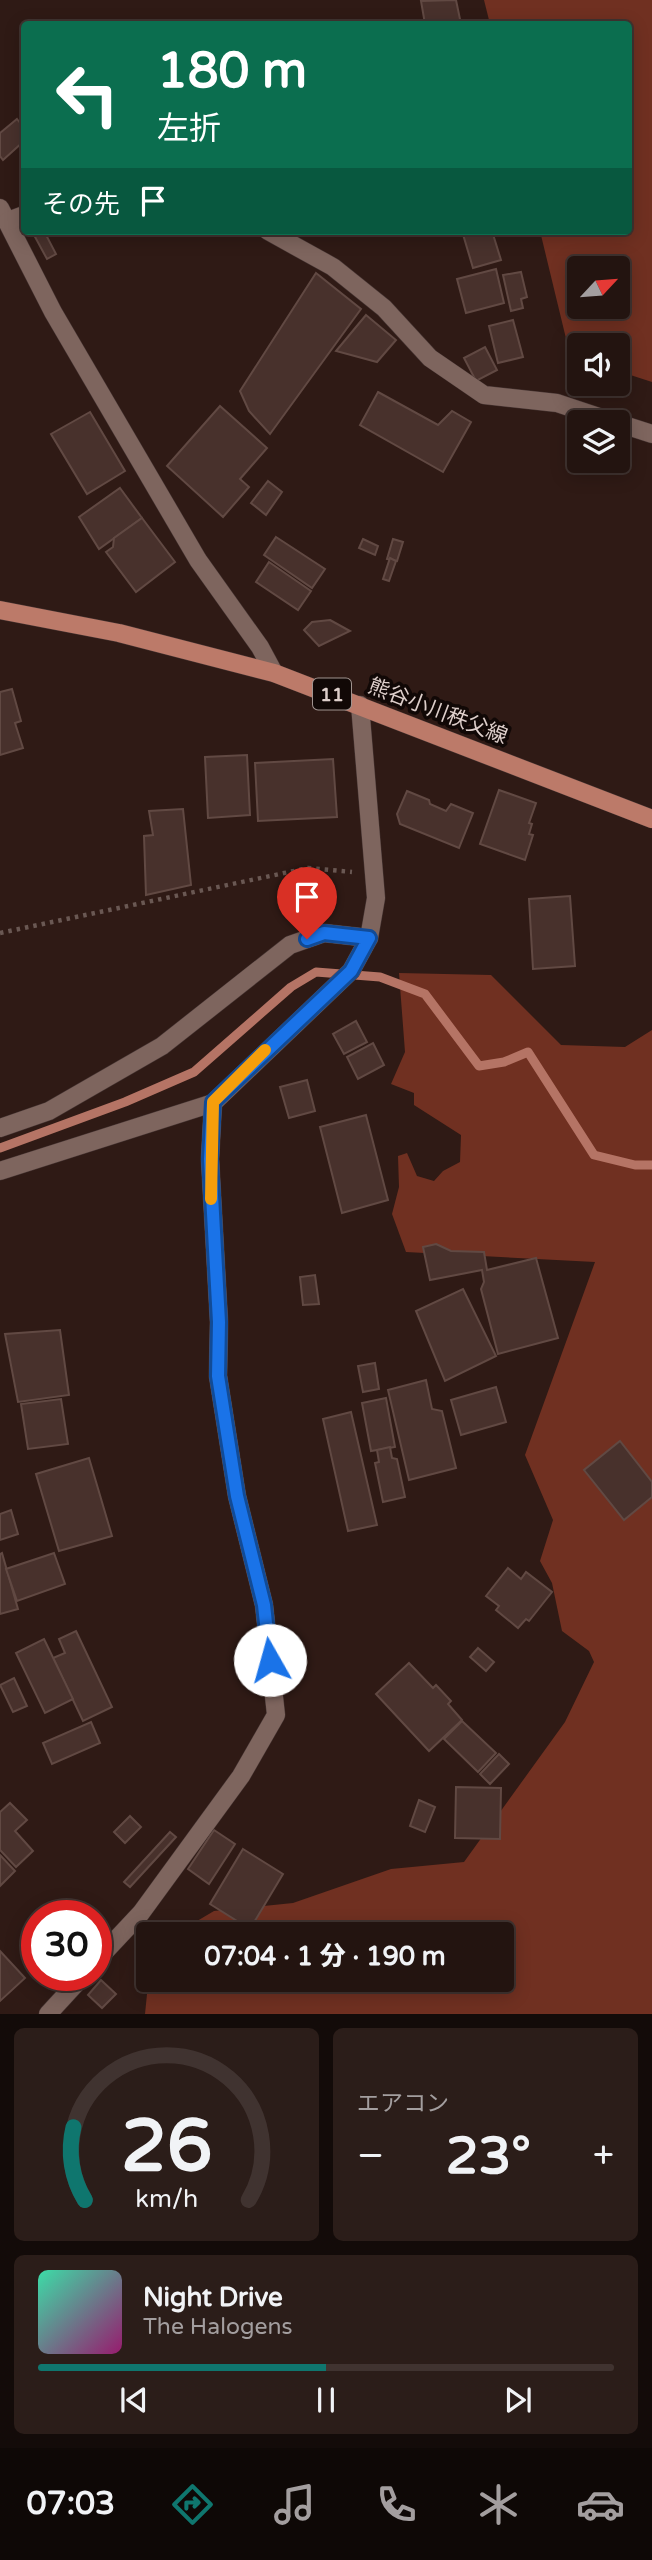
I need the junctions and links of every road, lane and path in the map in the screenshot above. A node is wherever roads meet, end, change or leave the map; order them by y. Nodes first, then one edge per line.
1 (11, 215) edge
2 (275, 235) edge
3 (579, 410) edge
4 (630, 427) edge
5 (652, 434) edge
6 (0, 610) edge
7 (274, 673) junction
8 (360, 705) junction
9 (652, 819) edge
10 (376, 874) junction
11 (0, 933) edge
12 (369, 938) junction
13 (213, 1102) junction
14 (0, 1128) edge
15 (0, 1171) edge
16 (112, 1944) edge
17 (69, 1991) edge
18 (48, 2014) edge

1 - 7 street
2 - 3 street
4 - 5 street
6 - 7 main road, 熊谷小川秩父線 / 11
7 - 8 main road, 熊谷小川秩父線 / 11
8 - 9 main road, 熊谷小川秩父線 / 11
8 - 10 street
10 - 11 path
10 - 12 street
12 - 13 street
12 - 14 street
13 - 15 street
13 - 16 street
17 - 18 street

